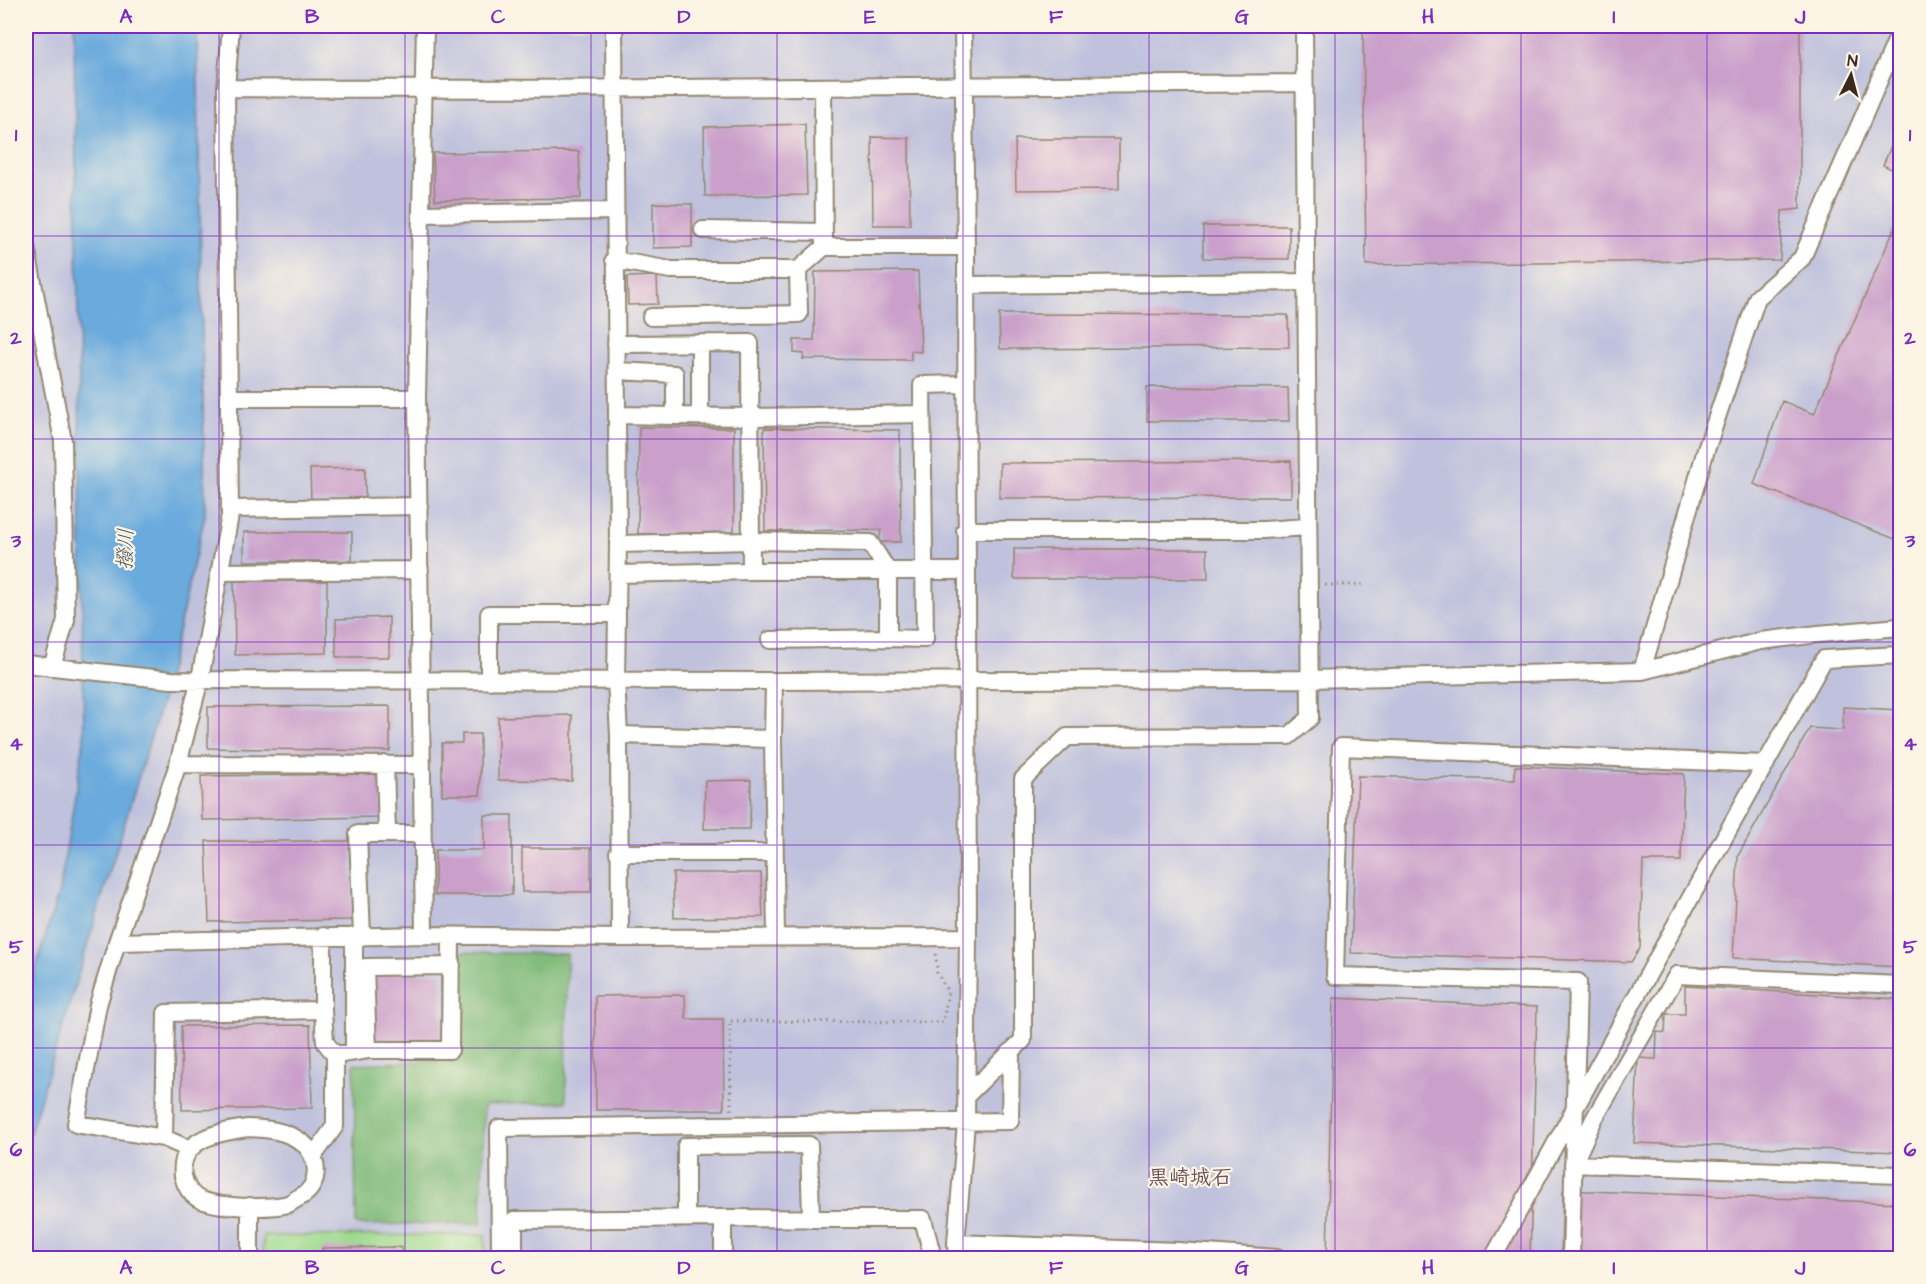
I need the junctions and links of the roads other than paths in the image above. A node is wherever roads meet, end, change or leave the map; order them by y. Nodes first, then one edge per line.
1 (231, 26) edge
2 (424, 26) edge
3 (614, 26) edge
4 (963, 26) edge
5 (1304, 26) edge
6 (1900, 32) edge
7 (1304, 83) junction
8 (962, 85) junction
9 (226, 88) junction
10 (823, 88) junction
11 (614, 89) junction
12 (424, 90) junction
13 (614, 211) junction
14 (421, 214) junction
15 (704, 230) dead end
16 (824, 240) junction
17 (26, 246) edge
18 (966, 247) junction
19 (614, 260) junction
20 (798, 270) junction
21 (1306, 282) junction
22 (966, 285) junction
23 (651, 316) dead end
24 (700, 343) junction
25 (616, 344) junction
26 (617, 371) junction
27 (965, 384) junction
28 (229, 398) junction
29 (417, 398) junction
30 (922, 414) junction
31 (617, 415) junction
32 (675, 416) junction
33 (700, 416) junction
34 (750, 417) junction
35 (419, 506) junction
36 (230, 509) junction
37 (1307, 527) junction
38 (965, 530) junction
39 (751, 542) junction
40 (618, 544) junction
41 (420, 570) junction
42 (751, 571) junction
43 (888, 571) junction
44 (925, 571) junction
45 (965, 571) junction
46 (219, 572) junction
47 (618, 574) junction
48 (617, 614) junction
49 (1900, 627) edge
50 (888, 638) junction
51 (770, 640) dead end
52 (1900, 655) edge
53 (26, 664) edge
54 (52, 667) junction
55 (1642, 671) junction
56 (200, 679) junction
57 (1309, 679) junction
58 (966, 680) junction
59 (421, 681) junction
60 (489, 681) junction
61 (616, 681) junction
62 (774, 681) junction
63 (619, 735) junction
64 (772, 739) junction
65 (178, 764) junction
66 (385, 764) junction
67 (1766, 764) junction
68 (423, 765) junction
69 (387, 834) junction
70 (422, 834) junction
71 (618, 853) junction
72 (774, 853) junction
73 (424, 935) junction
74 (323, 936) junction
75 (451, 936) junction
76 (776, 936) junction
77 (358, 937) junction
78 (968, 937) junction
79 (620, 938) junction
80 (117, 942) junction
81 (452, 966) junction
82 (1900, 985) edge
83 (322, 1010) junction
84 (361, 1051) junction
85 (1011, 1052) junction
86 (335, 1055) junction
87 (966, 1096) junction
88 (1575, 1109) junction
89 (966, 1123) junction
90 (164, 1138) junction
91 (189, 1149) junction
92 (314, 1155) junction
93 (1573, 1164) junction
94 (1900, 1175) edge
95 (250, 1206) junction
96 (686, 1218) junction
97 (723, 1218) junction
98 (811, 1218) junction
99 (957, 1251) edge
100 (250, 1258) edge
101 (500, 1258) edge
102 (514, 1258) edge
103 (723, 1258) edge
104 (933, 1258) edge
105 (1277, 1258) edge
106 (1493, 1258) edge
107 (1571, 1258) edge

1 - 9 street
2 - 12 street
3 - 11 street
4 - 8 street
5 - 7 street
6 - 55 street
7 - 8 street
7 - 21 street
8 - 10 street
8 - 18 street
9 - 12 street
9 - 28 street
10 - 11 street
10 - 16 street
11 - 12 street
11 - 13 street
12 - 14 street
13 - 14 street
13 - 19 street
14 - 29 street
15 - 16 street
16 - 18 street
16 - 20 street
17 - 54 street
18 - 22 street
19 - 20 street
19 - 25 street
20 - 23 street
21 - 22 street
21 - 37 street
22 - 27 street
24 - 25 street
24 - 33 street
24 - 34 street
25 - 26 street
26 - 31 street
26 - 32 street
27 - 30 street
27 - 38 street
28 - 29 street
28 - 36 street
29 - 35 street
30 - 34 street
30 - 44 street
31 - 32 street
31 - 40 street
32 - 33 street
33 - 34 street
34 - 39 street
35 - 36 street
35 - 41 street
36 - 46 street
37 - 38 street
37 - 57 street
38 - 45 street
39 - 40 street
39 - 42 street
39 - 43 street
40 - 47 street
41 - 46 street
41 - 59 street
42 - 43 street
42 - 47 street
43 - 44 street
43 - 50 street
44 - 45 street
44 - 50 street
45 - 58 street
46 - 56 street
47 - 48 street
48 - 60 street
48 - 61 street
49 - 55 street
50 - 51 street
52 - 67 street
53 - 54 street
54 - 56 street
55 - 57 street
56 - 59 street
56 - 65 street
57 - 58 street
57 - 85 street
58 - 62 street
58 - 78 street
59 - 60 street
59 - 68 street
60 - 61 street
61 - 62 street
61 - 63 street
62 - 64 street
63 - 64 street
63 - 71 street
64 - 72 street
65 - 66 street
65 - 80 street
66 - 68 street
66 - 69 street
67 - 88 street
67 - 88 street
68 - 70 street
69 - 70 street
69 - 77 street
70 - 73 street
71 - 72 street
71 - 79 street
72 - 76 street
73 - 75 street
73 - 77 street
74 - 77 street
74 - 80 street
74 - 83 street
75 - 79 street
75 - 81 street
76 - 78 street
76 - 79 street
77 - 84 street
78 - 87 street
80 - 90 street
81 - 84 street
81 - 84 street
82 - 93 street
83 - 86 street
83 - 90 street
84 - 86 street
85 - 87 street
85 - 89 street
86 - 92 street
87 - 89 street
88 - 93 street
88 - 106 street
89 - 99 street
89 - 101 street
90 - 91 street
91 - 92 street
91 - 95 street
92 - 95 street
93 - 94 street
93 - 107 street
95 - 100 street
96 - 97 street
96 - 98 street
96 - 102 street
97 - 98 street
97 - 103 street
98 - 104 street
99 - 105 street

